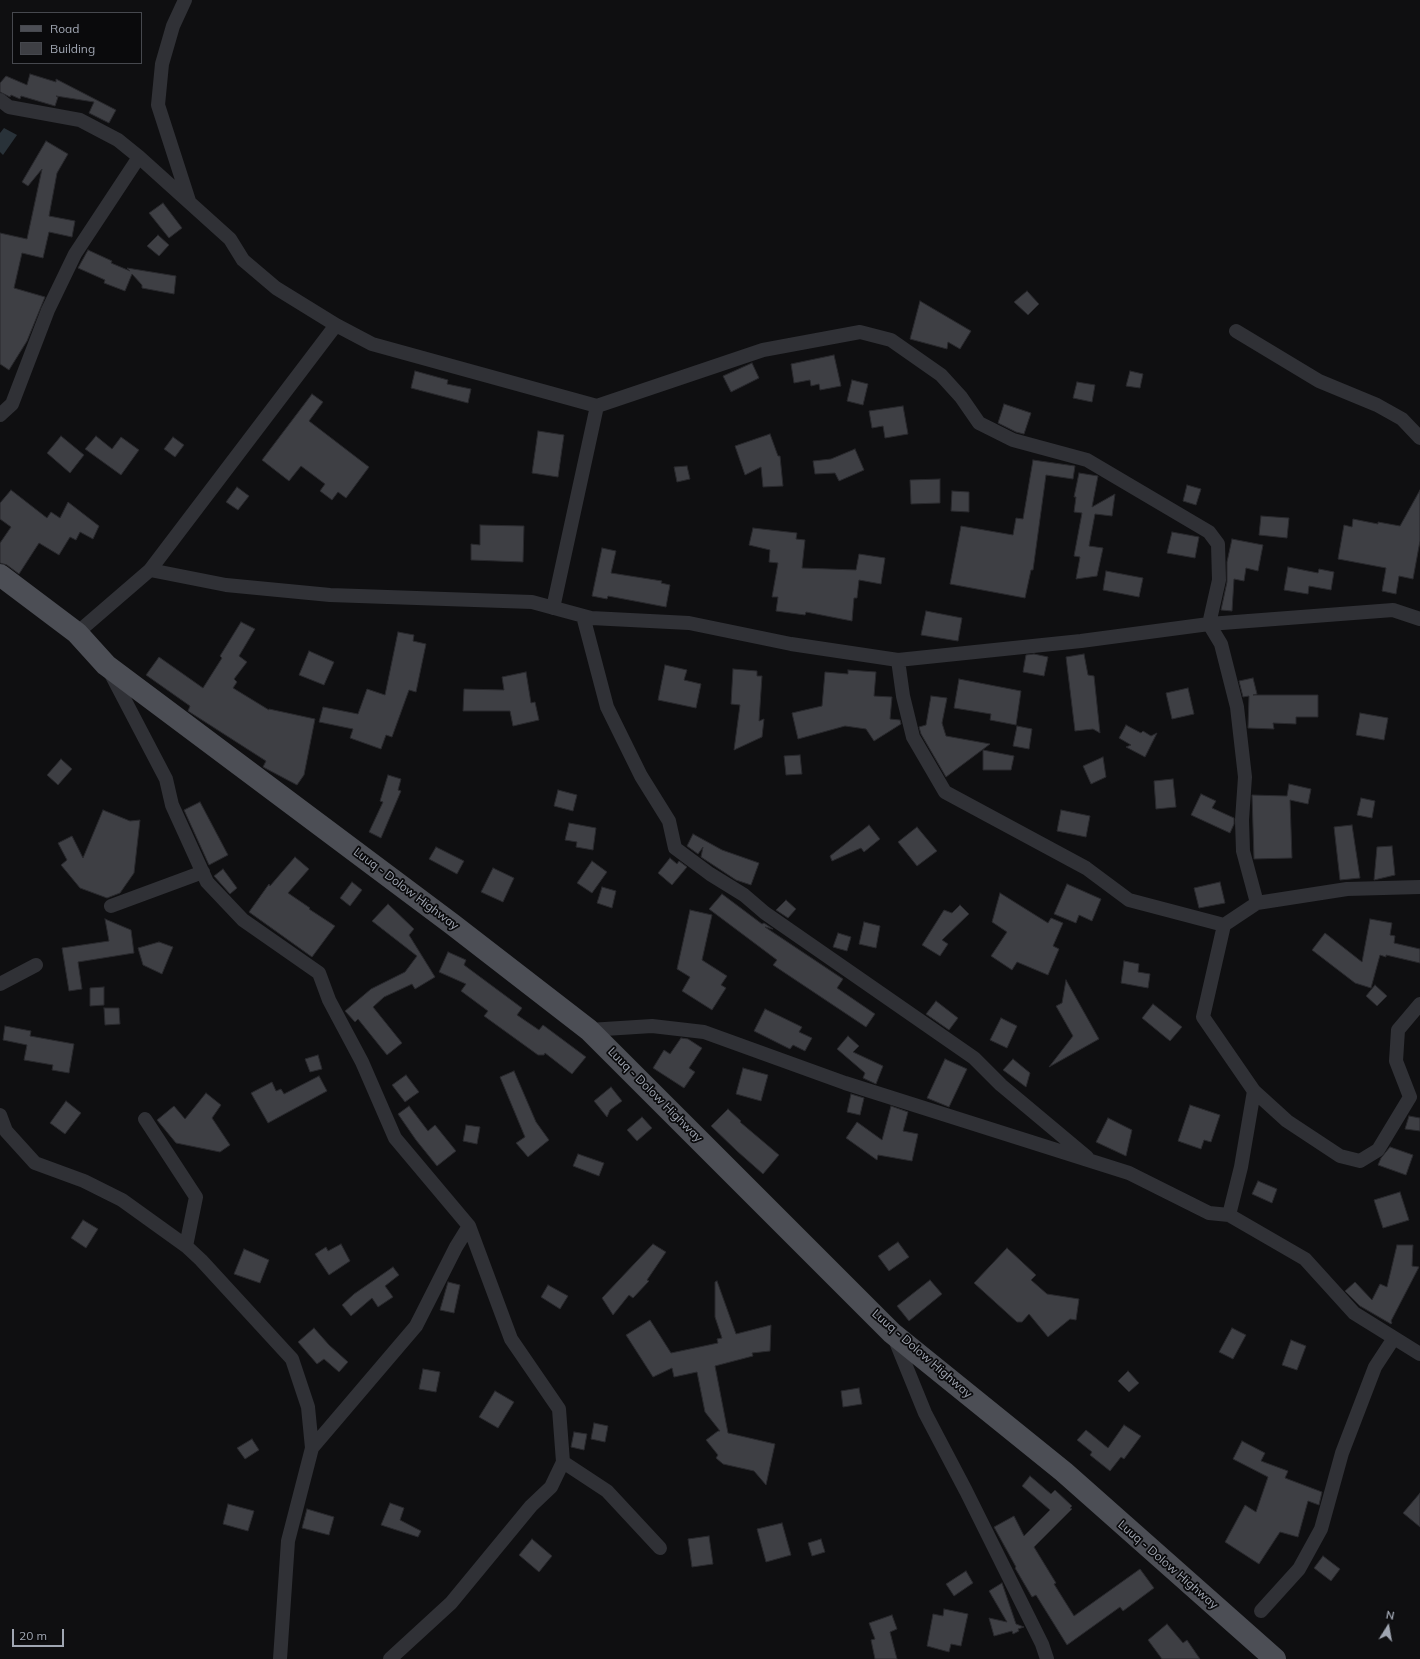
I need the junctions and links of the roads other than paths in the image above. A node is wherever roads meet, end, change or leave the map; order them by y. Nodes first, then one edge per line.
1 (185, 0) edge
2 (0, 100) edge
3 (139, 157) junction
4 (189, 202) junction
5 (336, 325) junction
6 (1236, 331) dead end
7 (597, 406) junction
8 (0, 415) edge
9 (1420, 438) edge
10 (150, 570) junction
11 (0, 575) edge
12 (553, 608) junction
13 (583, 616) junction
14 (1420, 619) edge
15 (1209, 624) junction
16 (77, 633) junction
17 (898, 660) junction
18 (106, 665) junction
19 (202, 872) junction
20 (1420, 887) edge
21 (1257, 903) junction
22 (111, 906) dead end
23 (1224, 925) junction
24 (36, 965) dead end
25 (0, 984) edge
26 (1420, 1004) edge
27 (589, 1030) junction
28 (1254, 1091) junction
29 (0, 1115) edge
30 (145, 1119) dead end
31 (3, 1133) edge
32 (1093, 1161) junction
33 (1229, 1215) junction
34 (469, 1226) junction
35 (186, 1246) junction
36 (892, 1332) junction
37 (1394, 1338) junction
38 (1420, 1354) edge
39 (312, 1448) junction
40 (563, 1462) junction
41 (660, 1548) dead end
42 (1261, 1611) dead end
43 (280, 1659) edge
44 (390, 1659) edge
45 (1046, 1659) edge
46 (1275, 1659) edge

1 - 4 street
2 - 3 street
3 - 4 street
3 - 8 street
4 - 5 street
5 - 7 street
5 - 10 street
6 - 9 street
7 - 12 street
7 - 15 street
10 - 12 street
10 - 16 street
11 - 16 main road, Luuq - Dolow Highway
12 - 13 street
13 - 17 street
13 - 32 street
14 - 15 street
15 - 17 street
15 - 21 street
16 - 18 main road, Luuq - Dolow Highway
17 - 23 street
18 - 19 street
18 - 27 main road, Luuq - Dolow Highway
19 - 22 street
19 - 34 street
20 - 21 street
21 - 23 street
23 - 28 street
24 - 25 street
26 - 28 street
27 - 32 street
27 - 36 main road, Luuq - Dolow Highway
28 - 33 street
29 - 31 street
30 - 35 street
31 - 35 street
32 - 33 street
33 - 37 street
34 - 39 street
34 - 40 street
35 - 39 street
36 - 45 street
36 - 46 main road, Luuq - Dolow Highway
37 - 38 street
37 - 42 street
39 - 43 street
40 - 41 street
40 - 44 street

